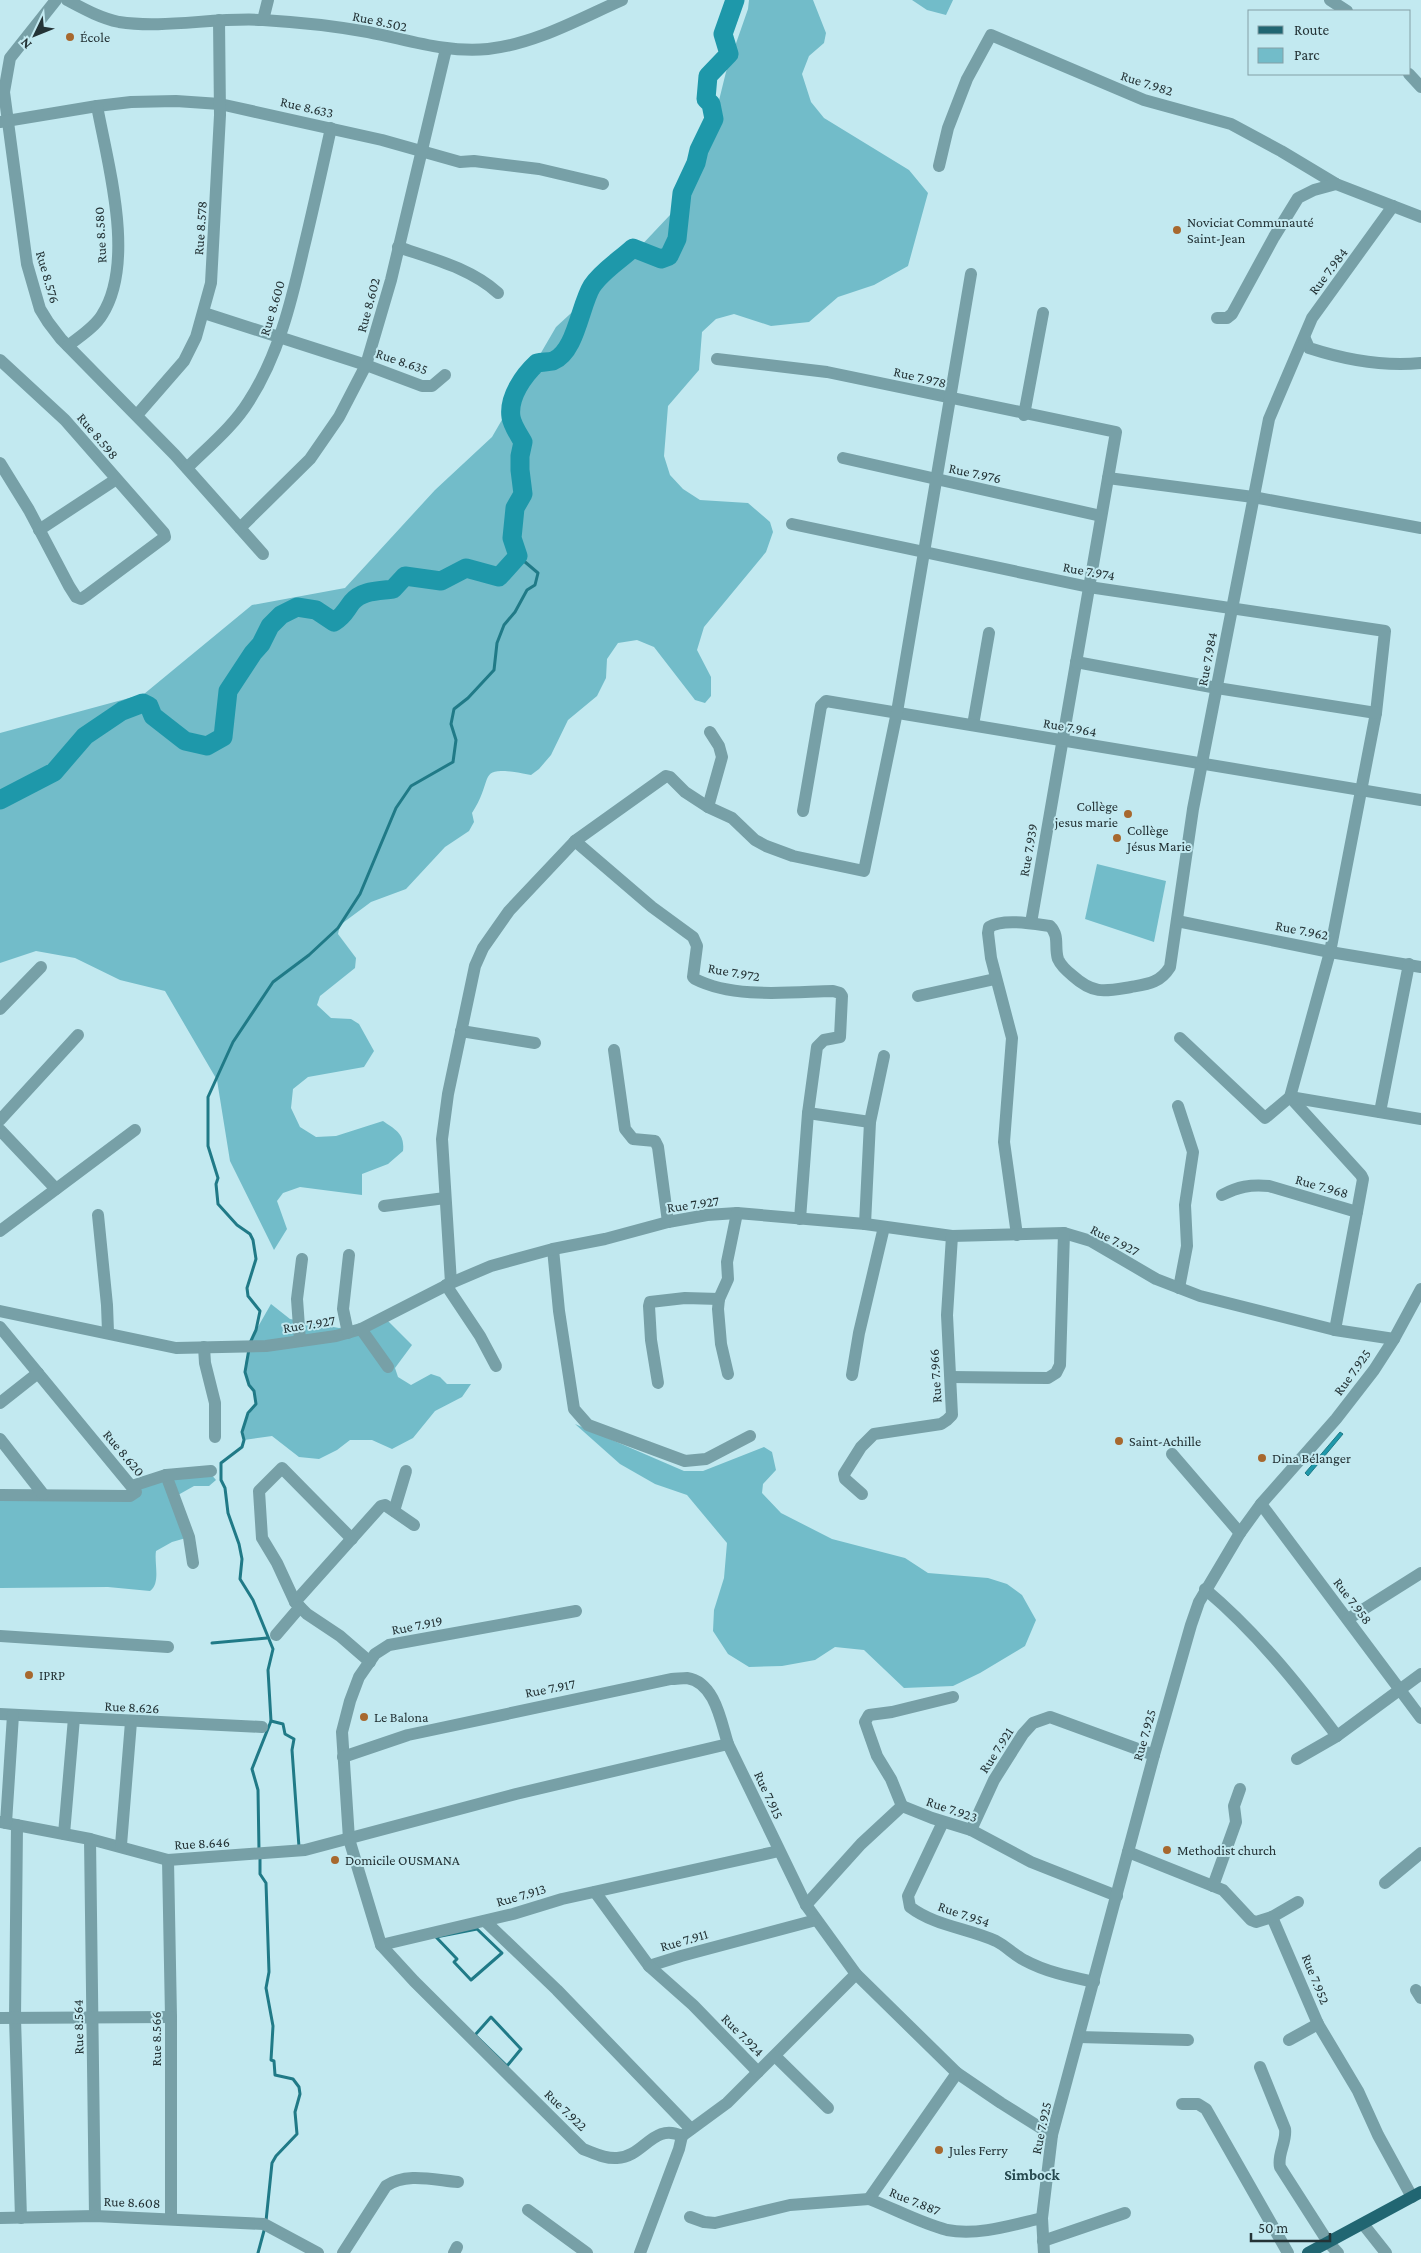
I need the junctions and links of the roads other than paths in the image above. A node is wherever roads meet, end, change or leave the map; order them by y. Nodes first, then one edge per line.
1 (56, 0) edge
2 (67, 0) edge
3 (268, 0) edge
4 (622, 0) edge
5 (1330, 0) edge
6 (1345, 10) edge
7 (218, 20) junction
8 (263, 20) junction
9 (446, 49) junction
10 (1410, 75) edge
11 (1421, 87) edge
12 (220, 104) junction
13 (98, 106) junction
14 (4, 121) edge
15 (331, 128) junction
16 (421, 150) junction
17 (939, 166) dead end
18 (603, 184) dead end
19 (1336, 184) junction
20 (1393, 206) junction
21 (1421, 217) edge
22 (398, 247) junction
23 (971, 274) dead end
24 (498, 293) dead end
25 (204, 313) junction
26 (1043, 313) dead end
27 (1217, 318) dead end
28 (280, 337) junction
29 (1305, 339) junction
30 (68, 346) junction
31 (717, 359) dead end
32 (0, 360) edge
33 (1421, 363) edge
34 (366, 365) junction
35 (446, 376) dead end
36 (950, 399) junction
37 (1024, 414) junction
38 (137, 415) junction
39 (1116, 432) joint
40 (843, 458) dead end
41 (0, 463) edge
42 (187, 468) junction
43 (1108, 478) junction
44 (115, 480) junction
45 (936, 480) junction
46 (1254, 497) junction
47 (1101, 516) junction
48 (792, 524) dead end
49 (240, 528) junction
50 (1421, 528) edge
51 (39, 530) junction
52 (924, 552) junction
53 (263, 554) dead end
54 (1089, 587) junction
55 (1233, 608) junction
56 (989, 633) dead end
57 (1076, 662) junction
58 (1217, 688) junction
59 (897, 712) junction
60 (1376, 713) junction
61 (973, 725) junction
62 (710, 732) dead end
63 (1062, 741) junction
64 (1202, 764) junction
65 (1362, 790) junction
66 (1421, 800) edge
67 (708, 807) junction
68 (802, 811) dead end
69 (575, 841) junction
70 (1177, 921) junction
71 (1030, 923) junction
72 (1330, 952) junction
73 (1415, 966) edge
74 (41, 968) dead end
75 (995, 978) junction
76 (918, 996) dead end
77 (0, 1009) edge
78 (461, 1031) junction
79 (78, 1035) dead end
80 (1180, 1038) dead end
81 (535, 1043) dead end
82 (614, 1050) dead end
83 (884, 1056) dead end
84 (1290, 1097) junction
85 (1178, 1106) dead end
86 (1380, 1112) junction
87 (808, 1113) junction
88 (1421, 1119) edge
89 (0, 1120) edge
90 (870, 1122) junction
91 (0, 1130) edge
92 (135, 1130) dead end
93 (56, 1189) junction
94 (1222, 1195) dead end
95 (445, 1198) junction
96 (384, 1206) dead end
97 (1357, 1212) junction
98 (738, 1213) junction
99 (98, 1215) dead end
100 (800, 1219) junction
101 (668, 1222) junction
102 (865, 1224) junction
103 (884, 1227) junction
104 (0, 1231) edge
105 (1064, 1234) junction
106 (1017, 1235) junction
107 (952, 1236) junction
108 (553, 1249) junction
109 (350, 1255) dead end
110 (302, 1260) dead end
111 (448, 1284) junction
112 (1179, 1288) junction
113 (1421, 1289) edge
114 (719, 1299) junction
115 (0, 1311) edge
116 (0, 1327) edge
117 (361, 1329) junction
118 (1335, 1330) junction
119 (108, 1332) junction
120 (348, 1333) junction
121 (1394, 1339) junction
122 (300, 1341) junction
123 (204, 1347) junction
124 (496, 1366) dead end
125 (388, 1367) dead end
126 (38, 1373) junction
127 (728, 1374) dead end
128 (852, 1375) dead end
129 (951, 1377) junction
130 (658, 1383) dead end
131 (0, 1403) edge
132 (215, 1436) dead end
133 (750, 1436) dead end
134 (0, 1439) edge
135 (1172, 1454) dead end
136 (211, 1471) dead end
137 (406, 1471) dead end
138 (166, 1475) junction
139 (132, 1486) junction
140 (43, 1494) junction
141 (862, 1494) dead end
142 (0, 1495) edge
143 (1261, 1504) junction
144 (394, 1511) junction
145 (414, 1525) dead end
146 (1240, 1532) junction
147 (352, 1539) junction
148 (193, 1563) dead end
149 (1421, 1573) edge
150 (1205, 1589) junction
151 (297, 1604) junction
152 (576, 1611) dead end
153 (1348, 1619) junction
154 (276, 1635) dead end
155 (0, 1636) edge
156 (168, 1647) dead end
157 (370, 1662) junction
158 (1421, 1674) edge
159 (1399, 1689) junction
160 (952, 1697) dead end
161 (6, 1715) edge
162 (74, 1718) junction
163 (1421, 1718) edge
164 (131, 1722) junction
165 (262, 1727) dead end
166 (1337, 1736) junction
167 (728, 1744) junction
168 (1154, 1755) junction
169 (343, 1757) junction
170 (1298, 1759) dead end
171 (1240, 1789) dead end
172 (902, 1806) junction
173 (943, 1822) junction
174 (8, 1824) edge
175 (971, 1830) junction
176 (64, 1834) junction
177 (90, 1838) junction
178 (349, 1839) junction
179 (120, 1846) junction
180 (779, 1851) junction
181 (1128, 1852) junction
182 (1421, 1853) edge
183 (168, 1860) junction
184 (1384, 1883) dead end
185 (1213, 1886) junction
186 (595, 1892) junction
187 (1117, 1896) junction
188 (1298, 1902) dead end
189 (806, 1905) junction
190 (1272, 1917) junction
191 (816, 1920) junction
192 (485, 1921) junction
193 (381, 1945) junction
194 (649, 1966) junction
195 (856, 1974) junction
196 (1094, 1982) junction
197 (171, 2016) junction
198 (92, 2017) junction
199 (0, 2018) edge
200 (15, 2018) junction
201 (1318, 2024) junction
202 (1079, 2037) junction
203 (1188, 2040) dead end
204 (1289, 2040) dead end
205 (775, 2056) junction
206 (1260, 2067) dead end
207 (758, 2072) junction
208 (957, 2073) junction
209 (1182, 2104) dead end
210 (828, 2108) dead end
211 (686, 2132) junction
212 (1052, 2135) junction
213 (458, 2182) dead end
214 (1416, 2194) edge
215 (869, 2199) junction
216 (528, 2210) dead end
217 (1124, 2213) dead end
218 (95, 2216) junction
219 (690, 2217) dead end
220 (0, 2218) edge
221 (21, 2218) junction
222 (1042, 2218) junction
223 (171, 2219) junction
224 (1363, 2224) junction
225 (1328, 2242) junction
226 (1044, 2247) edge
227 (318, 2253) edge
228 (343, 2253) edge
229 (587, 2253) edge
230 (640, 2253) edge
231 (1288, 2253) edge
232 (1308, 2253) edge
233 (1338, 2253) edge
234 (1386, 2253) edge

1 - 14 street, Rue 8.576
2 - 7 street, Rue 8.502
3 - 8 street
4 - 9 street, Rue 8.502
5 - 6 street
7 - 8 street, Rue 8.502
7 - 12 street, Rue 8.578
8 - 9 street, Rue 8.502
9 - 16 street, Rue 8.602
10 - 11 street
12 - 13 street, Rue 8.633
12 - 15 street, Rue 8.633
12 - 25 street, Rue 8.578
13 - 14 street, Rue 8.633
13 - 30 street, Rue 8.580
14 - 30 street, Rue 8.576
15 - 16 street, Rue 8.633
15 - 28 street, Rue 8.600
16 - 18 street, Rue 8.633
16 - 22 street, Rue 8.602
17 - 19 street, Rue 7.982
19 - 20 street, Rue 7.982
19 - 27 street
20 - 21 street, Rue 7.982
20 - 29 street, Rue 7.984
22 - 24 street
22 - 34 street, Rue 8.602
23 - 36 street
25 - 28 street, Rue 8.635
25 - 38 street, Rue 8.578
26 - 37 street
28 - 34 street, Rue 8.635
28 - 42 street, Rue 8.600
29 - 33 street
29 - 46 street, Rue 7.984
30 - 38 street, Rue 8.576
31 - 36 street, Rue 7.978
32 - 44 street, Rue 8.598
34 - 35 street, Rue 8.635
34 - 49 street, Rue 8.602
36 - 37 street, Rue 7.978
36 - 45 street
37 - 39 street, Rue 7.978
38 - 42 street, Rue 8.576
39 - 43 street, Rue 7.939
40 - 45 street, Rue 7.976
41 - 51 street
42 - 49 street, Rue 8.576
43 - 46 street
43 - 47 street, Rue 7.939
44 - 51 street
44 - 51 street, Rue 8.598
45 - 47 street, Rue 7.976
45 - 52 street
46 - 50 street
46 - 55 street, Rue 7.984
47 - 54 street, Rue 7.939
48 - 52 street, Rue 7.974
49 - 53 street, Rue 8.576
52 - 54 street, Rue 7.974
52 - 59 street
54 - 55 street, Rue 7.974
54 - 57 street, Rue 7.939
55 - 58 street, Rue 7.984
55 - 60 street, Rue 7.974
56 - 61 street
57 - 58 street
57 - 63 street, Rue 7.939
58 - 60 street
58 - 64 street, Rue 7.984
59 - 61 street, Rue 7.964
59 - 67 street
59 - 68 street, Rue 7.964
60 - 65 street
61 - 63 street, Rue 7.964
62 - 67 street
63 - 64 street, Rue 7.964
63 - 71 street, Rue 7.939
64 - 65 street, Rue 7.964
64 - 70 street, Rue 7.984
65 - 66 street, Rue 7.964
65 - 72 street
67 - 69 street
69 - 78 street
69 - 87 street, Rue 7.972
70 - 71 street, Rue 7.984
70 - 72 street, Rue 7.962
71 - 75 street
72 - 73 street, Rue 7.962
72 - 84 street
73 - 86 street
74 - 77 street
75 - 76 street
75 - 106 street
78 - 81 street
78 - 95 street
79 - 89 street
80 - 84 street
82 - 101 street
83 - 90 street
84 - 86 street
84 - 97 street
85 - 112 street
86 - 88 street
87 - 90 street
87 - 100 street
90 - 102 street
91 - 93 street
92 - 93 street
93 - 104 street
94 - 97 street, Rue 7.968
95 - 96 street
95 - 111 street
97 - 118 street, Rue 7.968
98 - 100 street, Rue 7.927
98 - 101 street, Rue 7.927
98 - 114 street
99 - 119 street
100 - 102 street, Rue 7.927
101 - 108 street, Rue 7.927
102 - 103 street, Rue 7.927
103 - 107 street, Rue 7.927
103 - 128 street
105 - 106 street, Rue 7.927
105 - 112 street, Rue 7.927
105 - 129 street
106 - 107 street, Rue 7.927
107 - 129 street, Rue 7.966
108 - 111 street, Rue 7.927
108 - 133 street
109 - 120 street
110 - 122 street
111 - 117 street, Rue 7.927
111 - 124 street
112 - 118 street, Rue 7.927
113 - 121 street, Rue 7.925
114 - 127 street
114 - 130 street
115 - 119 street, Rue 7.927
116 - 126 street, Rue 8.620
117 - 120 street, Rue 7.927
117 - 125 street
118 - 121 street, Rue 7.927
119 - 123 street, Rue 7.927
120 - 122 street, Rue 7.927
121 - 143 street, Rue 7.925
122 - 123 street, Rue 7.927
123 - 132 street
126 - 131 street
126 - 139 street, Rue 8.620
129 - 141 street, Rue 7.966
134 - 140 street
135 - 146 street
136 - 138 street
137 - 144 street
138 - 139 street
138 - 148 street
139 - 140 street, Rue 8.620
140 - 142 street, Rue 8.620
143 - 146 street, Rue 7.925
143 - 153 street, Rue 7.958
144 - 145 street
144 - 147 street
146 - 150 street, Rue 7.925
147 - 151 street
147 - 151 street
149 - 153 street
150 - 166 street
150 - 168 street, Rue 7.925
151 - 154 street
151 - 157 street
152 - 157 street, Rue 7.919
153 - 159 street, Rue 7.958
155 - 156 street
157 - 169 street, Rue 7.919
158 - 159 street
159 - 163 street, Rue 7.958
159 - 166 street
160 - 172 street
161 - 162 street, Rue 8.626
161 - 174 street
162 - 164 street, Rue 8.626
162 - 176 street
164 - 165 street, Rue 8.626
164 - 179 street
166 - 170 street
167 - 169 street, Rue 7.917
167 - 178 street
167 - 180 street, Rue 7.915
168 - 175 street, Rue 7.921
168 - 181 street, Rue 7.925
169 - 178 street, Rue 7.919
171 - 185 street
172 - 173 street, Rue 7.923
172 - 189 street
173 - 175 street, Rue 7.923
173 - 196 street, Rue 7.954
174 - 176 street, Rue 8.646
174 - 200 street
175 - 187 street, Rue 7.923
176 - 177 street, Rue 8.646
177 - 179 street, Rue 8.646
177 - 198 street, Rue 8.564
178 - 183 street, Rue 8.646
178 - 193 street
179 - 183 street, Rue 8.646
180 - 186 street, Rue 7.913
180 - 189 street, Rue 7.915
181 - 185 street
181 - 187 street, Rue 7.925
182 - 184 street
183 - 197 street, Rue 8.566
185 - 190 street
186 - 192 street, Rue 7.913
186 - 194 street, Rue 7.911
187 - 196 street, Rue 7.925
188 - 190 street
189 - 191 street, Rue 7.915
190 - 201 street, Rue 7.952
191 - 194 street, Rue 7.911
191 - 195 street, Rue 7.915
192 - 193 street, Rue 7.913
192 - 211 street
193 - 211 street, Rue 7.922
194 - 207 street, Rue 7.924
195 - 205 street, Rue 7.924
195 - 208 street, Rue 7.915
196 - 202 street, Rue 7.925
197 - 198 street
197 - 223 street, Rue 8.566
198 - 200 street
198 - 218 street, Rue 8.564
199 - 200 street
200 - 221 street
201 - 204 street
201 - 214 street, Rue 7.952
202 - 203 street
202 - 212 street, Rue 7.925
205 - 207 street, Rue 7.924
205 - 210 street
206 - 225 street
207 - 211 street
208 - 212 street, Rue 7.915
208 - 215 street, Rue 7.887
209 - 231 street
211 - 230 street
212 - 222 street, Rue 7.925
213 - 228 street
214 - 224 main road
215 - 219 street
215 - 222 street, Rue 7.887
216 - 229 street
217 - 226 street
218 - 221 street, Rue 8.608
218 - 223 street, Rue 8.608
220 - 221 street, Rue 8.608
222 - 226 street, Rue 7.925
223 - 227 street, Rue 8.608
224 - 225 main road
224 - 234 street
225 - 232 main road
225 - 233 street

